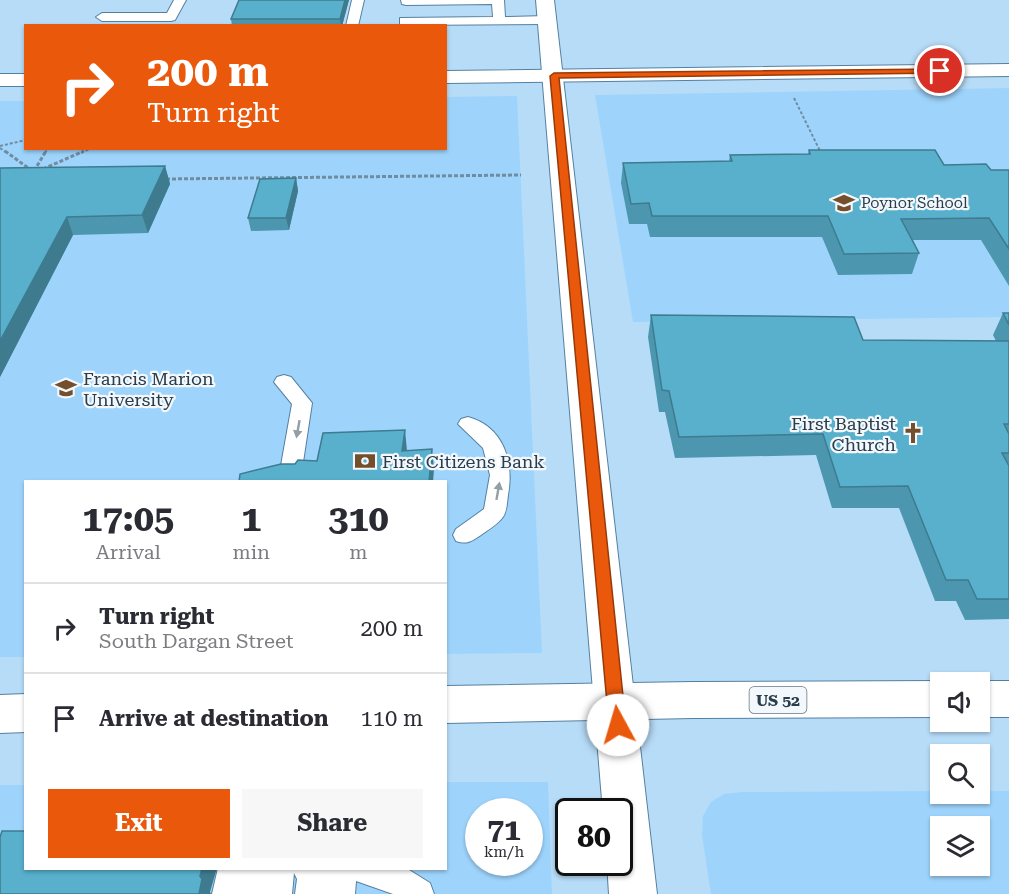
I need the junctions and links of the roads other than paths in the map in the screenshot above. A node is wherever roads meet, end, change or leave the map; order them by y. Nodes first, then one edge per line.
1 (114, 0) edge
2 (180, 0) edge
3 (358, 0) edge
4 (407, 0) edge
5 (545, 0) edge
6 (433, 11) edge
7 (453, 11) edge
8 (473, 11) edge
9 (499, 20) junction
10 (547, 20) junction
11 (100, 21) edge
12 (404, 23) edge
13 (352, 24) edge
14 (1009, 70) edge
15 (554, 76) junction
16 (447, 77) edge
17 (0, 80) edge
18 (24, 80) edge
19 (284, 382) dead end
20 (468, 424) dead end
21 (289, 480) edge
22 (464, 535) dead end
23 (930, 699) edge
24 (990, 699) edge
25 (1009, 699) edge
26 (615, 702) junction
27 (447, 705) edge
28 (24, 713) edge
29 (0, 714) edge
30 (233, 870) edge
31 (263, 870) edge
32 (280, 870) edge
33 (308, 870) edge
34 (331, 870) edge
35 (365, 870) edge
36 (227, 894) edge
37 (252, 894) edge
38 (278, 894) edge
39 (310, 894) edge
40 (340, 894) edge
41 (419, 894) edge
42 (633, 894) edge

1 - 11 lane
2 - 11 lane
3 - 13 lane
4 - 6 lane
4 - 12 lane
5 - 10 main road
6 - 7 lane
6 - 7 lane
6 - 12 lane
7 - 8 lane
7 - 8 lane
8 - 9 lane
8 - 9 lane
9 - 10 lane
10 - 15 main road
14 - 15 main road
15 - 16 main road
15 - 26 main road
17 - 18 main road
19 -> 21 lane
22 -> 20 lane
23 - 26 main road, US 52
24 - 25 main road
26 - 27 main road, US 52
26 - 42 main road
28 - 29 main road
30 - 36 lane
31 - 37 lane
32 - 38 lane
33 - 39 lane
34 - 40 lane
35 - 41 lane

